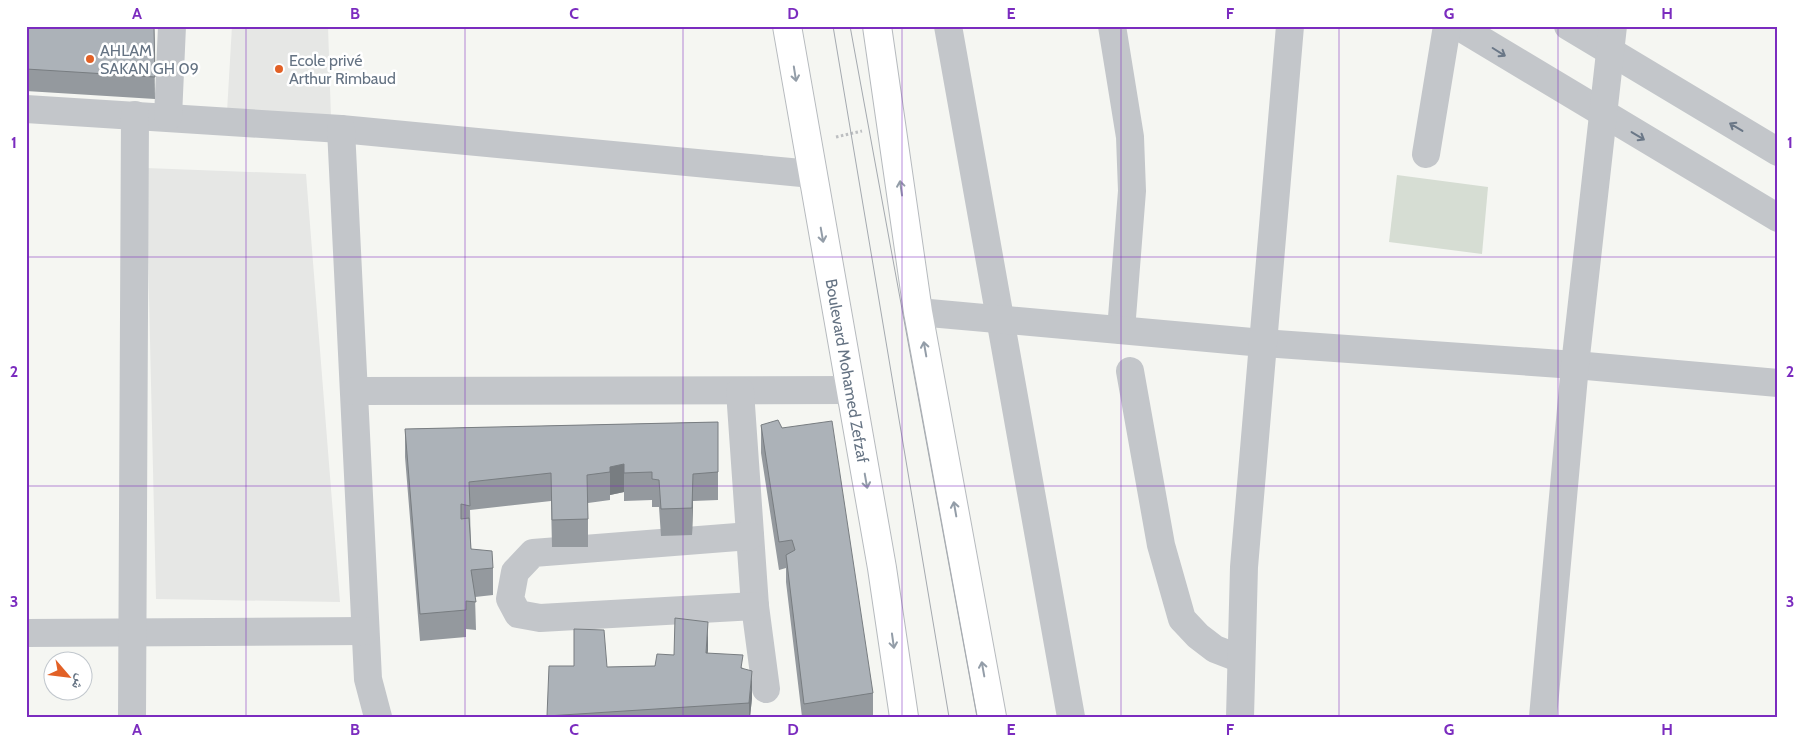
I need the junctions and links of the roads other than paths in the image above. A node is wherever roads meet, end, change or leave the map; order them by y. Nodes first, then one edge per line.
1 (172, 26) edge
2 (787, 26) edge
3 (876, 26) edge
4 (948, 26) edge
5 (1112, 26) edge
6 (1290, 26) edge
7 (1447, 26) edge
8 (1458, 26) edge
9 (1568, 26) edge
10 (1611, 39) edge
11 (26, 109) edge
12 (1602, 114) junction
13 (135, 115) junction
14 (168, 117) junction
15 (341, 129) junction
16 (1778, 152) edge
17 (1426, 154) dead end
18 (812, 174) junction
19 (1778, 218) edge
20 (918, 312) junction
21 (998, 319) junction
22 (1121, 330) junction
23 (1263, 343) junction
24 (1574, 365) junction
25 (1130, 370) dead end
26 (1778, 383) edge
27 (850, 390) junction
28 (354, 391) junction
29 (740, 391) junction
30 (750, 536) junction
31 (755, 606) junction
32 (365, 631) junction
33 (26, 633) edge
34 (133, 633) junction
35 (1241, 659) junction
36 (766, 689) dead end
37 (132, 717) edge
38 (378, 717) edge
39 (904, 717) edge
40 (992, 717) edge
41 (1071, 717) edge
42 (1240, 717) edge
43 (1543, 717) edge

1 - 14 street
2 -> 18 main road, Boulevard Mohamed Zefzaf
20 -> 3 main road
4 - 21 street
5 - 22 street
6 - 23 street
7 - 17 street
8 -> 12 street
9 - 10 street
10 - 12 street
16 -> 10 street
11 - 13 street
12 -> 19 street
12 - 24 street
13 - 14 street
13 - 34 street
14 - 15 street
15 - 18 street
15 - 28 street
18 -> 27 main road, Boulevard Mohamed Zefzaf
20 - 21 street
40 -> 20 main road
21 - 22 street
21 - 41 street
22 - 23 street
23 - 24 street
23 - 35 street
24 - 26 street
24 - 43 street
25 - 35 street
27 - 29 street
27 -> 39 main road, Boulevard Mohamed Zefzaf
28 - 29 street
28 - 32 street
29 - 30 street
30 - 31 street
30 - 31 street
31 - 36 street
32 - 34 street
32 - 38 street
33 - 34 street
34 - 37 street
35 - 42 street

